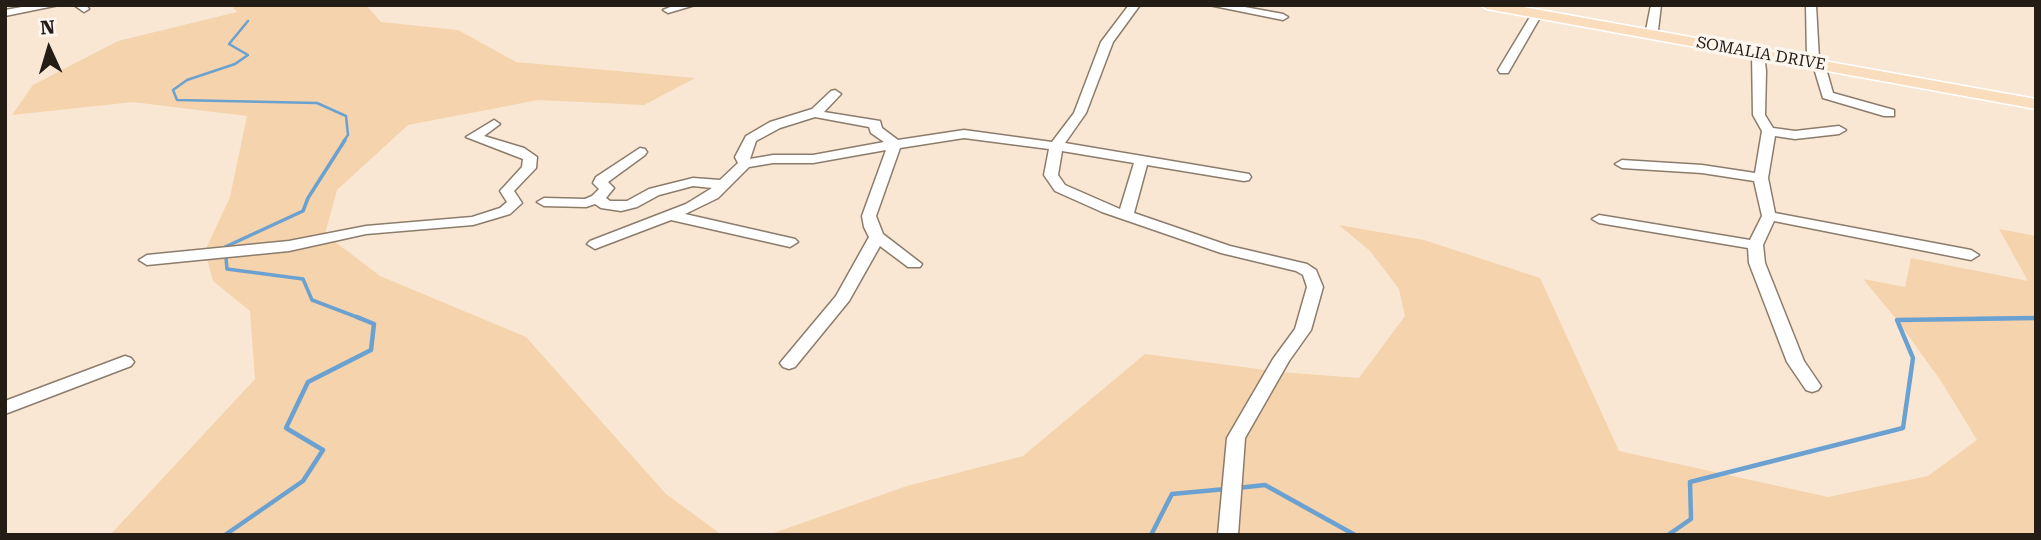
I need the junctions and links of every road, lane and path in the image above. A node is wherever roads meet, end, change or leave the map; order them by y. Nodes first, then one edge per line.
1 (54, 5) edge
2 (690, 5) edge
3 (1135, 5) edge
4 (1214, 5) edge
5 (1487, 5) edge
6 (1511, 5) edge
7 (1656, 5) edge
8 (1811, 5) edge
9 (668, 10) dead end
10 (5, 13) edge
11 (1537, 14) junction
12 (1283, 17) dead end
13 (1652, 30) junction
14 (1758, 54) junction
15 (1816, 62) junction
16 (1504, 70) dead end
17 (835, 94) dead end
18 (2036, 101) edge
19 (817, 111) junction
20 (1889, 113) dead end
21 (494, 124) dead end
22 (1839, 130) dead end
23 (1769, 131) junction
24 (895, 144) junction
25 (1056, 146) junction
26 (640, 152) dead end
27 (1142, 159) junction
28 (745, 164) junction
29 (1622, 164) dead end
30 (1244, 177) dead end
31 (1762, 178) junction
32 (723, 185) junction
33 (597, 199) junction
34 (544, 202) dead end
35 (669, 215) junction
36 (1126, 215) junction
37 (1769, 216) junction
38 (1599, 219) dead end
39 (877, 237) junction
40 (790, 242) dead end
41 (596, 244) dead end
42 (1755, 244) junction
43 (1971, 255) dead end
44 (147, 260) dead end
45 (914, 264) dead end
46 (125, 362) dead end
47 (789, 363) dead end
48 (1812, 386) dead end
49 (5, 408) edge
50 (1228, 535) edge

1 - 10 street
2 - 9 street
3 - 25 street
4 - 12 street
5 - 11 main road, SOMALIA DRIVE
6 - 13 main road, SOMALIA DRIVE
7 - 13 street
8 - 15 street
11 - 14 main road, SOMALIA DRIVE
11 - 16 street
13 - 15 main road, SOMALIA DRIVE
14 - 15 main road, SOMALIA DRIVE
14 - 23 street
15 - 18 main road, SOMALIA DRIVE
15 - 20 street
17 - 19 street
19 - 24 street
19 - 28 street
21 - 44 street
22 - 23 street
23 - 31 street
24 - 25 street
24 - 28 street
24 - 39 street
25 - 27 street
25 - 36 street
26 - 33 street
27 - 30 street
27 - 36 street
28 - 32 street
29 - 31 street
31 - 37 street
32 - 33 street
32 - 35 street
33 - 34 street
35 - 40 street
35 - 41 street
36 - 50 street
37 - 42 street
37 - 43 street
38 - 42 street
39 - 45 street
39 - 47 street
42 - 48 street
46 - 49 street

